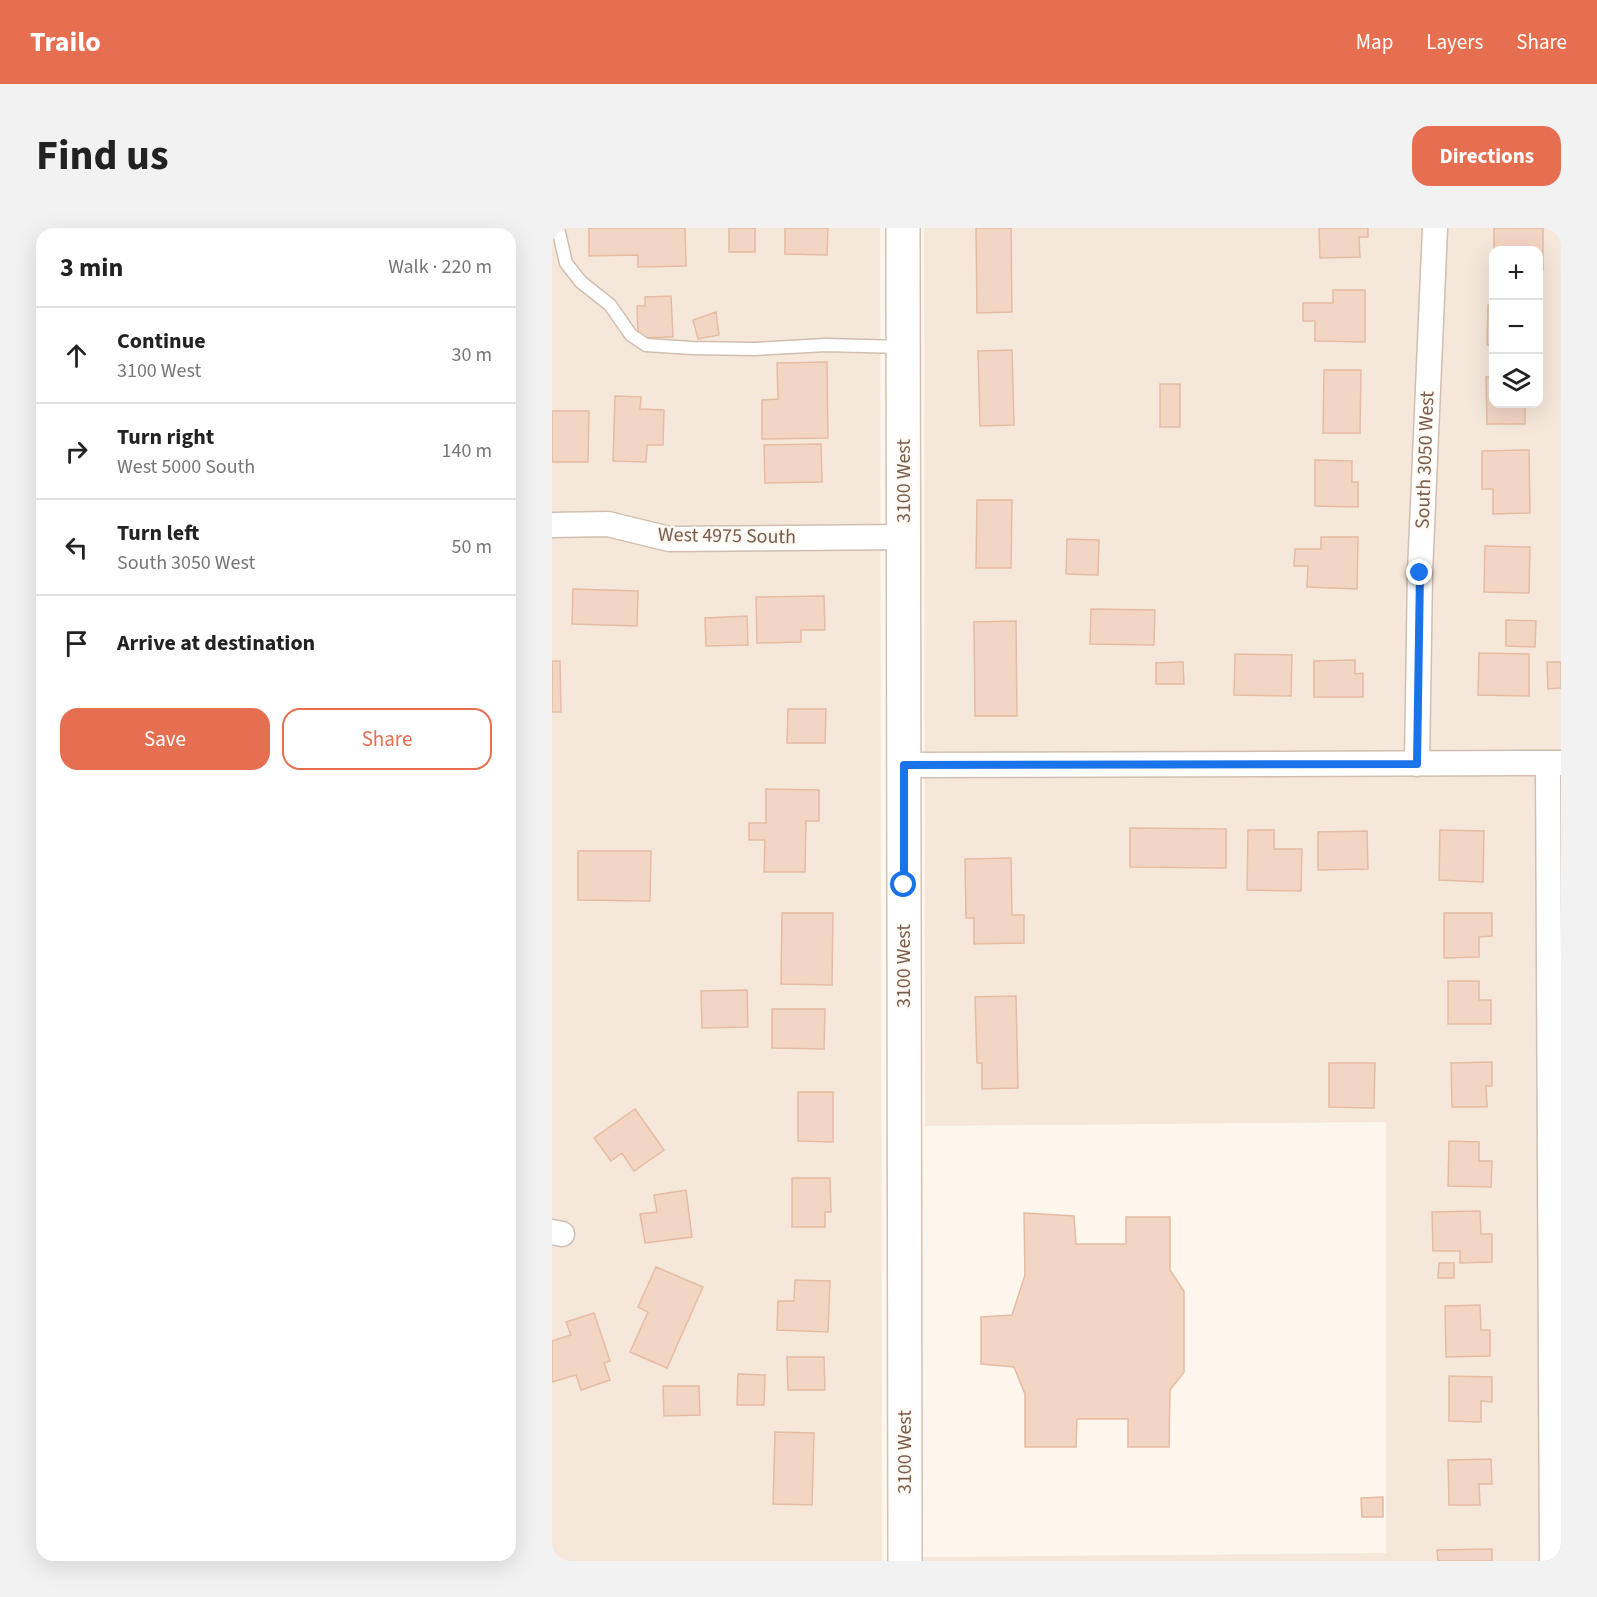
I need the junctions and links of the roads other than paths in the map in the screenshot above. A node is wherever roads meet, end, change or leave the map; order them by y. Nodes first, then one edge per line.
1 (558, 228) edge
2 (903, 228) edge
3 (1435, 228) edge
4 (904, 347) junction
5 (552, 525) edge
6 (904, 537) junction
7 (1555, 763) edge
8 (1417, 764) junction
9 (904, 765) junction
10 (905, 1561) edge
11 (1552, 1561) edge

1 - 4 lane
2 - 4 street, 3100 West
3 - 8 street, South 3050 West
4 - 6 street, 3100 West
5 - 6 street, West 4975 South
6 - 9 street, 3100 West
7 - 8 street
7 - 11 street
8 - 9 street
9 - 10 street, 3100 West

